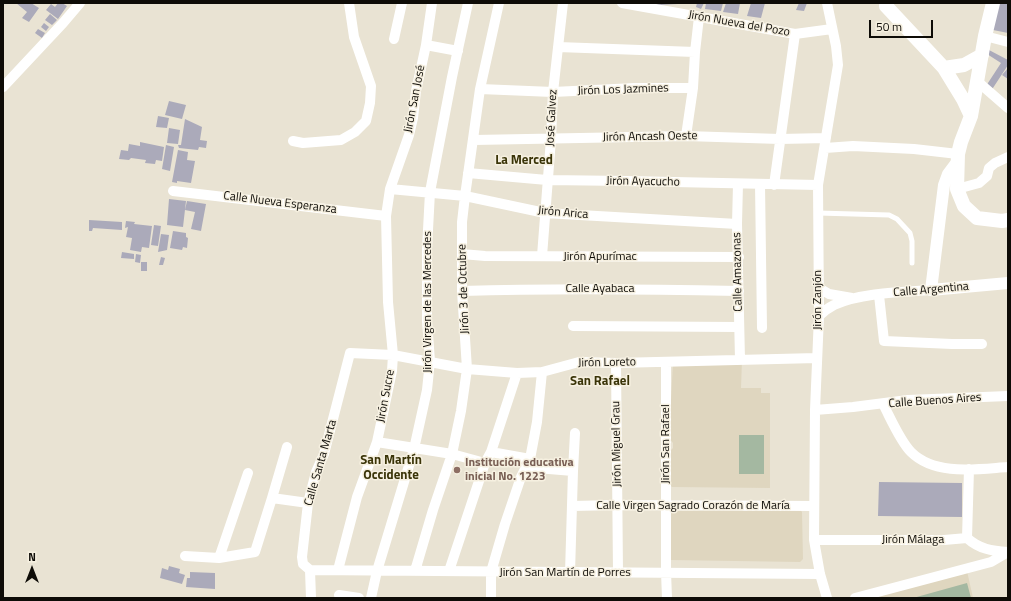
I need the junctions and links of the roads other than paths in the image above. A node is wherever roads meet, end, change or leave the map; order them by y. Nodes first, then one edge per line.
1 (80, 3) edge
2 (349, 3) edge
3 (402, 3) edge
4 (432, 3) edge
5 (468, 3) edge
6 (499, 3) edge
7 (563, 3) edge
8 (622, 3) edge
9 (826, 3) edge
10 (993, 3) edge
11 (885, 4) edge
12 (699, 17) junction
13 (832, 29) junction
14 (795, 34) junction
15 (985, 36) junction
16 (394, 39) dead end
17 (1006, 44) edge
18 (426, 45) junction
19 (558, 48) junction
20 (458, 51) junction
21 (695, 52) junction
22 (982, 55) junction
23 (944, 68) junction
24 (977, 81) junction
25 (3, 87) edge
26 (693, 88) junction
27 (480, 89) junction
28 (553, 92) junction
29 (1008, 108) edge
30 (971, 116) junction
31 (686, 136) junction
32 (551, 139) junction
33 (780, 139) junction
34 (474, 140) junction
35 (293, 141) dead end
36 (825, 143) junction
37 (1008, 157) edge
38 (958, 158) junction
39 (468, 173) junction
40 (547, 180) junction
41 (738, 184) junction
42 (760, 184) junction
43 (774, 185) junction
44 (818, 185) junction
45 (390, 189) junction
46 (957, 189) junction
47 (173, 191) dead end
48 (430, 192) junction
49 (465, 196) junction
50 (545, 213) junction
51 (818, 214) junction
52 (386, 216) junction
53 (1008, 220) edge
54 (737, 224) junction
55 (462, 254) junction
56 (542, 256) junction
57 (739, 257) junction
58 (912, 263) dead end
59 (1008, 283) edge
60 (818, 288) junction
61 (930, 290) junction
62 (739, 291) junction
63 (462, 292) junction
64 (879, 295) junction
65 (854, 298) junction
66 (818, 316) junction
67 (573, 326) dead end
68 (739, 327) junction
69 (762, 328) dead end
70 (982, 344) dead end
71 (350, 353) joint
72 (393, 355) junction
73 (817, 358) junction
74 (740, 360) junction
75 (430, 361) junction
76 (666, 362) junction
77 (616, 363) junction
78 (467, 369) junction
79 (542, 372) junction
80 (517, 373) junction
81 (1008, 396) edge
82 (883, 404) junction
83 (815, 410) junction
84 (575, 433) dead end
85 (376, 442) junction
86 (287, 447) dead end
87 (414, 448) junction
88 (491, 452) junction
89 (452, 454) junction
90 (485, 463) junction
91 (528, 463) junction
92 (1008, 467) edge
93 (969, 469) junction
94 (573, 471) junction
95 (248, 473) dead end
96 (272, 498) junction
97 (308, 503) junction
98 (618, 504) junction
99 (666, 505) junction
100 (572, 506) junction
101 (814, 506) junction
102 (967, 538) junction
103 (814, 540) junction
104 (1008, 552) edge
105 (185, 556) dead end
106 (220, 558) junction
107 (310, 570) junction
108 (338, 570) junction
109 (377, 571) junction
110 (415, 571) junction
111 (449, 571) junction
112 (490, 572) junction
113 (666, 572) junction
114 (570, 573) junction
115 (618, 573) junction
116 (820, 574) junction
117 (340, 595) dead end
118 (311, 598) edge
119 (359, 598) edge
120 (371, 598) edge
121 (490, 598) edge
122 (667, 598) edge
123 (827, 598) edge
124 (856, 598) edge

1 - 25 street
2 - 35 street
3 - 16 street
4 - 18 street, Jirón San José
5 - 20 street, Jirón Virgen de las Mercedes
6 - 27 street, Jirón 3 de Octubre
7 - 19 street, José Galvez
8 - 12 street, Jirón Nueva del Pozo
9 - 13 street, Jirón Zanjón
10 - 15 main road
11 - 23 main road
12 - 14 street, Jirón Nueva del Pozo
12 - 21 street
13 - 14 street, Jirón Nueva del Pozo
13 - 36 street, Jirón Zanjón
14 - 33 street
15 - 17 street
15 - 22 main road
18 - 20 street
18 - 45 street, Jirón San José
19 - 21 street
19 - 28 street, José Galvez
20 - 48 street, Jirón Virgen de las Mercedes
21 - 26 street
22 - 23 main road
22 - 24 main road
23 - 30 main road
24 - 29 street
24 - 30 main road
26 - 28 street, Jirón Los Jazmines
26 - 31 street
27 - 28 street, Jirón Los Jazmines
27 - 34 street, Jirón 3 de Octubre
28 - 32 street, José Galvez
30 - 38 main road
31 - 32 street, Jirón Ancash Oeste
31 - 33 street, Jirón Ancash Oeste
32 - 34 street, Jirón Ancash Oeste
32 - 40 street, José Galvez
33 - 36 street, Jirón Ancash Oeste
33 - 43 street
34 - 39 street, Jirón 3 de Octubre
36 - 38 street, Jirón Ancash Oeste
36 - 44 street, Jirón Zanjón
37 - 46 street
38 - 46 main road
38 - 61 street
39 - 40 street, Jirón Ayacucho
39 - 49 street, Jirón 3 de Octubre
40 - 41 street, Jirón Ayacucho
40 - 50 street, José Galvez
41 - 42 street, Jirón Ayacucho
41 - 54 street, Calle Amazonas
42 - 43 street, Jirón Ayacucho
42 - 69 street
43 - 44 street, Jirón Ayacucho
44 - 51 street, Jirón Zanjón
45 - 48 street, Jirón Arica
45 - 52 street, Jirón San José
46 - 53 main road
47 - 52 street, Calle Nueva Esperanza
48 - 49 street, Jirón Arica
48 - 75 street, Jirón Virgen de las Mercedes
49 - 50 street, Jirón Arica
49 - 55 street, Jirón 3 de Octubre
50 - 54 street, Jirón Arica
50 - 56 street, José Galvez
51 - 58 lane
51 - 60 street, Jirón Zanjón
52 - 72 street, Jirón Sucre
54 - 57 street, Calle Amazonas
55 - 56 street, Jirón Apurímac
55 - 63 street, Jirón 3 de Octubre
56 - 57 street, Jirón Apurímac
57 - 62 street, Calle Amazonas
59 - 61 street, Calle Argentina
60 - 65 street, Calle Argentina
60 - 66 street, Jirón Zanjón
61 - 64 street, Calle Argentina
62 - 63 street, Calle Ayabaca
62 - 68 street, Calle Amazonas
63 - 78 street, Jirón 3 de Octubre
64 - 65 street, Calle Argentina
64 - 70 street
65 - 66 street, Calle Argentina
66 - 73 street, Jirón Zanjón
67 - 68 street
68 - 74 street, Calle Amazonas
71 - 72 street, Jirón Loreto
71 - 97 street, Calle Santa Marta
72 - 75 street, Jirón Loreto
72 - 85 street, Jirón Sucre
73 - 74 street, Jirón Loreto
73 - 83 street, Jirón Zanjón
74 - 76 street, Jirón Loreto
75 - 78 street, Jirón Loreto
75 - 87 street, Jirón Virgen de las Mercedes
76 - 77 street, Jirón Loreto
76 - 99 street, Jirón San Rafael
77 - 79 street, Jirón Loreto
77 - 98 street, Jirón Miguel Grau
78 - 80 street, Jirón Loreto
78 - 89 street, Jirón 3 de Octubre
79 - 80 street, Jirón Loreto
79 - 91 street
80 - 88 street
81 - 82 street, Calle Buenos Aires
82 - 83 street, Calle Buenos Aires
82 - 93 street
83 - 101 street, Jirón Zanjón
84 - 94 street
85 - 87 street
85 - 108 street, Jirón Sucre
86 - 96 street
87 - 89 street
87 - 109 street, Jirón Virgen de las Mercedes
88 - 90 street
88 - 91 street
89 - 90 street
89 - 110 street, Jirón 3 de Octubre
90 - 111 street
91 - 94 street
91 - 112 street
92 - 93 street
93 - 102 street
94 - 100 street
95 - 106 street
96 - 97 street
96 - 106 street
97 - 107 street, Calle Santa Marta
98 - 99 street, Calle Virgen Sagrado Corazón de María
98 - 100 street, Calle Virgen Sagrado Corazón de María
98 - 115 street, Jirón Miguel Grau
99 - 101 street, Calle Virgen Sagrado Corazón de María
99 - 113 street, Jirón San Rafael
100 - 114 street
101 - 103 street, Jirón Zanjón
102 - 103 street, Jirón Málaga
102 - 104 street
103 - 116 street, Jirón Zanjón
104 - 124 street
105 - 106 street
107 - 108 street, Jirón San Martín de Porres
107 - 118 street
108 - 109 street, Jirón San Martín de Porres
109 - 110 street, Jirón San Martín de Porres
109 - 120 street, Jirón Virgen de las Mercedes
110 - 111 street, Jirón San Martín de Porres
111 - 112 street, Jirón San Martín de Porres
112 - 114 street, Jirón San Martín de Porres
112 - 121 street
113 - 115 street, Jirón San Martín de Porres
113 - 116 street, Jirón San Martín de Porres
113 - 122 street, Jirón San Rafael
114 - 115 street, Jirón San Martín de Porres
116 - 123 street, Jirón Zanjón
117 - 119 street

